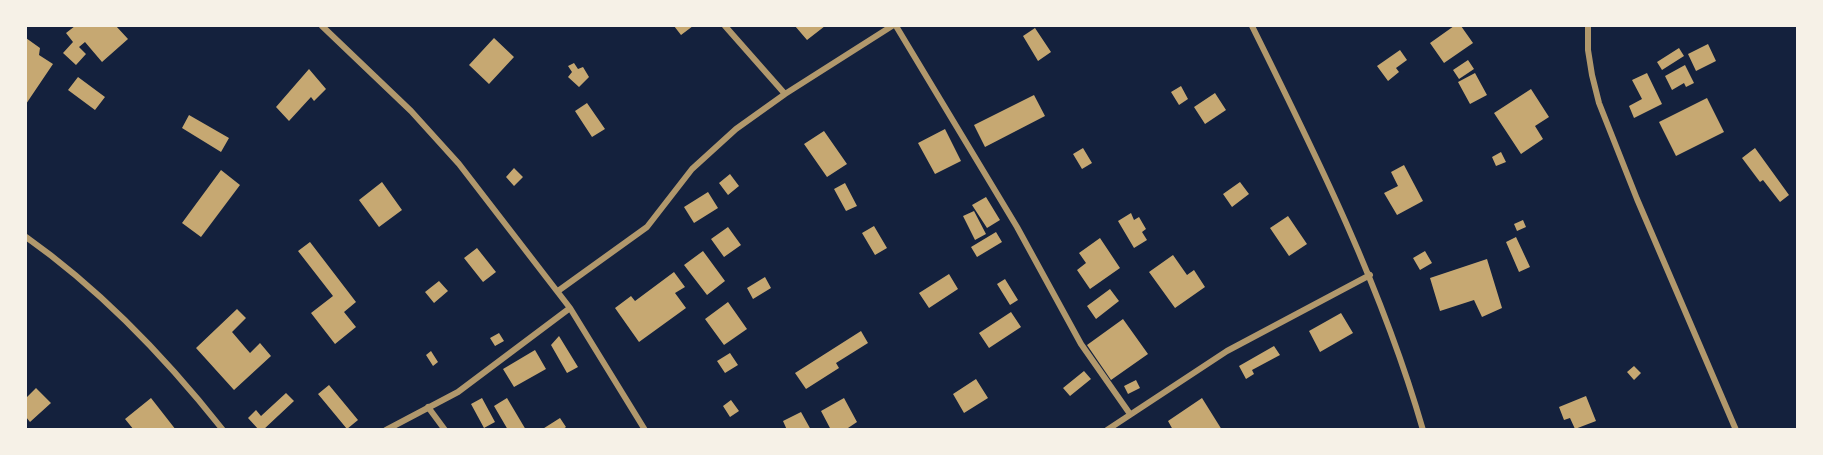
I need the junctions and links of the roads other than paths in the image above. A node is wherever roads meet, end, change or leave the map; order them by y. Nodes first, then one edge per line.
1 (322, 26) edge
2 (725, 26) edge
3 (894, 26) edge
4 (1252, 26) edge
5 (1588, 26) edge
6 (785, 94) junction
7 (26, 237) edge
8 (1370, 275) junction
9 (558, 291) junction
10 (570, 308) junction
11 (428, 406) junction
12 (1130, 414) junction
13 (223, 429) edge
14 (386, 429) edge
15 (445, 429) edge
16 (645, 429) edge
17 (1107, 429) edge
18 (1423, 429) edge
19 (1736, 429) edge

1 - 9 street
2 - 6 street
3 - 6 street
3 - 12 street
4 - 8 street
5 - 19 street
6 - 9 street
7 - 13 street
8 - 12 street
8 - 18 street
9 - 10 street
10 - 11 street
10 - 16 street
11 - 14 street
11 - 15 street
12 - 17 street

